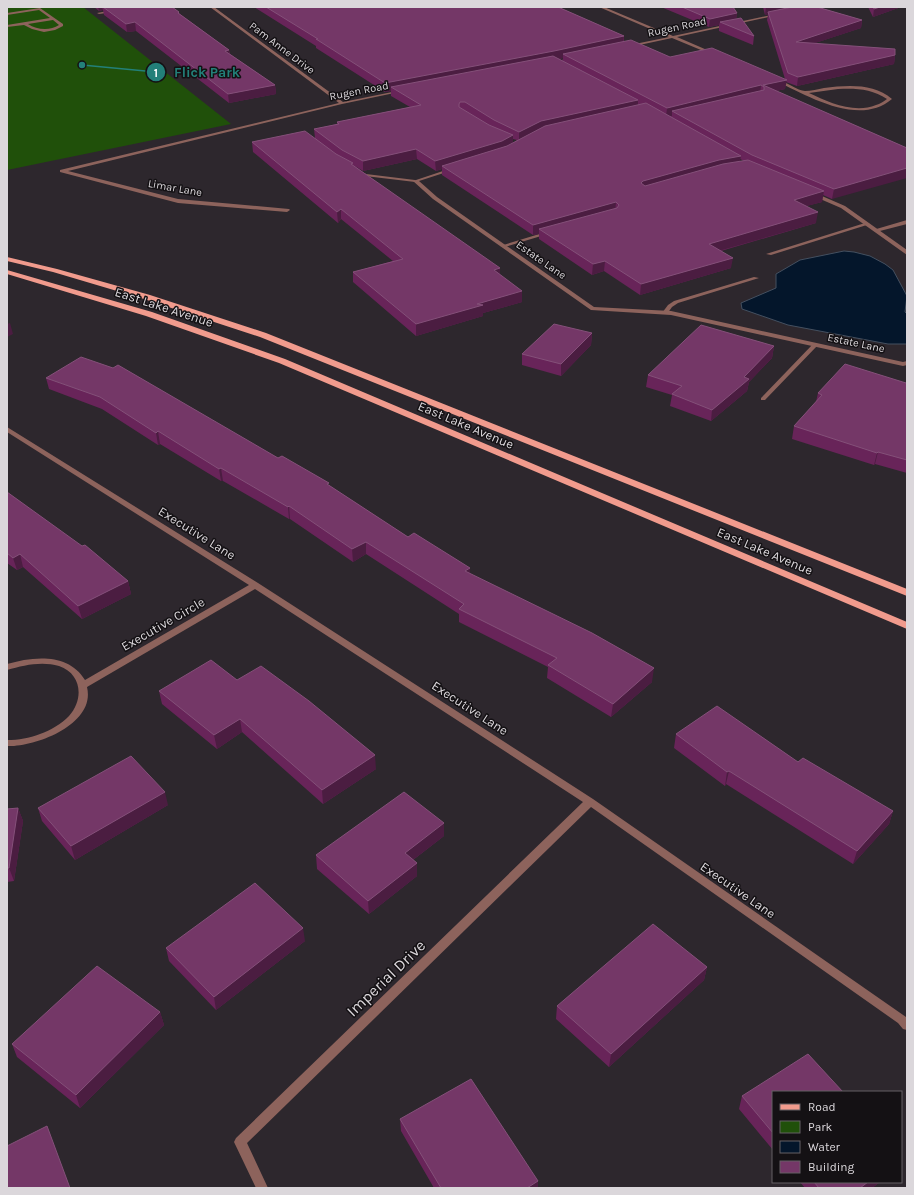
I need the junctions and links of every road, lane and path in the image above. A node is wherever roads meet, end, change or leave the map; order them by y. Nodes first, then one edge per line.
1 (212, 7) edge
2 (601, 7) edge
3 (39, 8) edge
4 (119, 10) edge
5 (99, 13) dead end
6 (7, 14) edge
7 (783, 14) edge
8 (54, 19) junction
9 (25, 24) junction
10 (7, 26) edge
11 (671, 37) junction
12 (628, 46) edge
13 (721, 57) edge
14 (771, 78) edge
15 (410, 90) edge
16 (806, 92) junction
17 (342, 103) junction
18 (460, 167) edge
19 (352, 168) edge
20 (62, 171) joint
21 (415, 181) junction
22 (807, 191) edge
23 (287, 210) dead end
24 (907, 222) edge
25 (867, 224) junction
26 (876, 230) junction
27 (554, 232) edge
28 (503, 246) junction
29 (907, 253) edge
30 (769, 254) dead end
31 (7, 259) edge
32 (7, 272) edge
33 (756, 278) dead end
34 (665, 313) junction
35 (815, 345) junction
36 (907, 363) edge
37 (763, 399) dead end
38 (7, 429) edge
39 (255, 585) junction
40 (907, 593) edge
41 (907, 626) edge
42 (7, 667) edge
43 (84, 685) junction
44 (7, 743) edge
45 (590, 802) junction
46 (907, 1025) edge
47 (262, 1188) edge

1 - 17 street, Pam Anne Drive
2 - 11 street
3 - 6 street
3 - 8 street
4 - 5 street
7 - 11 street, Rugen Road
8 - 9 street
8 - 9 street
9 - 10 street
11 - 12 street, Rugen Road
11 - 13 street
14 - 16 street
15 - 17 street, Rugen Road
16 - 16 street
17 - 20 street, Rugen Road
18 - 21 street
19 - 21 street
20 - 23 street, Limar Lane
21 - 28 street, Estate Lane
22 - 25 street
24 - 26 street
25 - 26 street
25 - 30 street
26 - 29 street
27 - 28 street
28 - 34 street, Estate Lane
31 - 40 main road, East Lake Avenue
32 - 41 main road, East Lake Avenue
33 - 34 street
34 - 35 street, Estate Lane
35 - 36 street, Estate Lane
35 - 37 street
38 - 39 street, Executive Lane
39 - 43 street, Executive Circle
39 - 45 street, Executive Lane
42 - 43 street
43 - 44 street
45 - 46 street, Executive Lane
45 - 47 street, Imperial Drive

